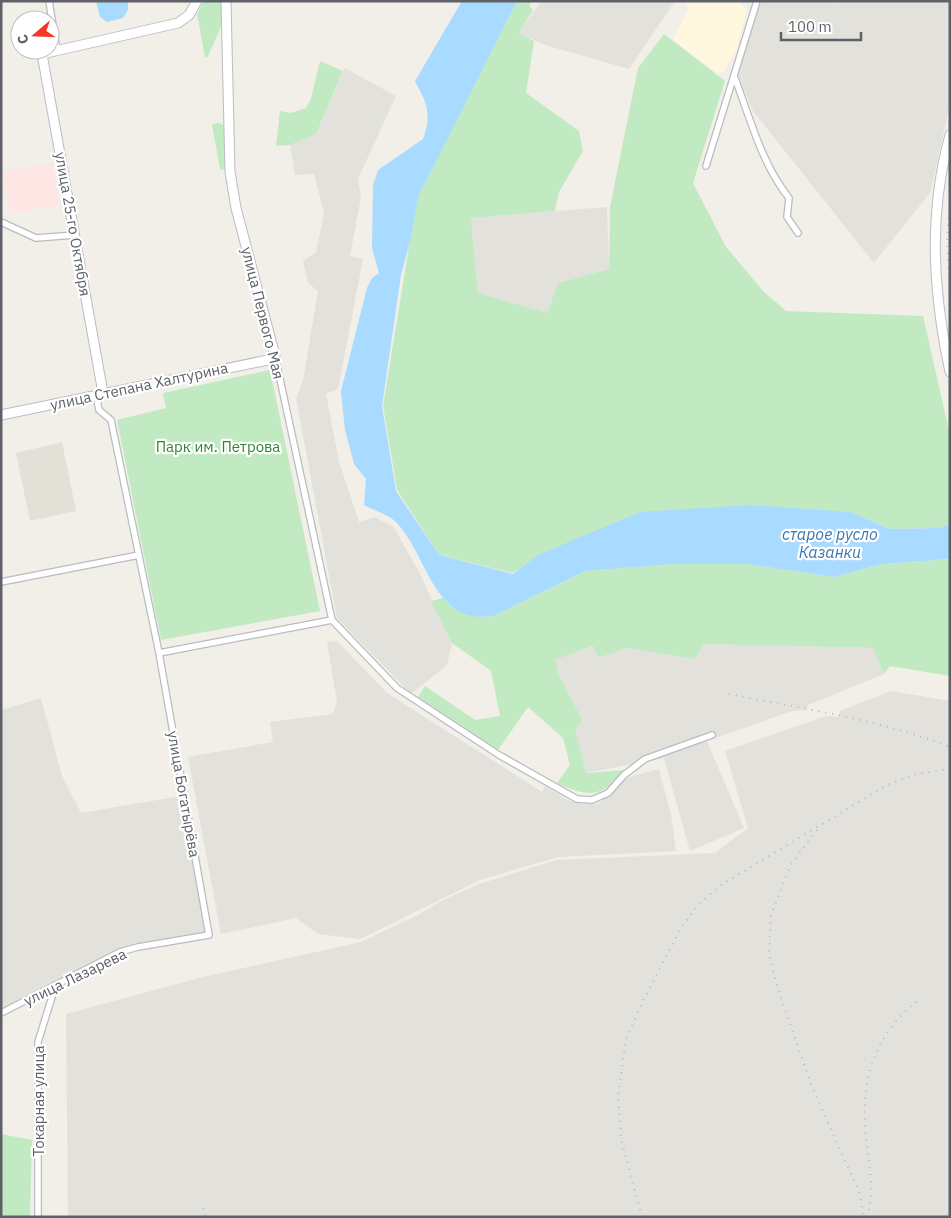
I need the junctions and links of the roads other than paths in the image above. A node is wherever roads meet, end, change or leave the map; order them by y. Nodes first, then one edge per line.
1 (197, 1) edge
2 (226, 1) edge
3 (757, 1) edge
4 (60, 49) edge
5 (43, 60) edge
6 (734, 76) junction
7 (950, 135) edge
8 (706, 166) dead end
9 (1, 222) edge
10 (798, 233) dead end
11 (75, 235) junction
12 (275, 356) junction
13 (950, 372) edge
14 (99, 394) junction
15 (1, 415) edge
16 (139, 556) junction
17 (1, 582) edge
18 (332, 620) junction
19 (159, 653) junction
20 (712, 735) dead end
21 (209, 935) joint
22 (55, 987) junction
23 (1, 1013) edge
24 (38, 1217) edge

1 - 4 street
2 - 12 street, улица Первого Мая
3 - 6 street
5 - 11 street, улица 25-го Октября
6 - 8 street
6 - 10 street
7 - 13 street
9 - 11 street
11 - 14 street, улица 25-го Октября
12 - 14 street, улица Степана Халтурина
12 - 18 street, улица Первого Мая
14 - 15 street, улица Степана Халтурина
14 - 16 street, улица Богатырёва
16 - 17 street
16 - 19 street, улица Богатырёва
18 - 19 street
18 - 20 street
19 - 21 street, улица Богатырёва
21 - 22 street, улица Лазарева
22 - 23 street, улица Лазарева
22 - 24 street, Токарная улица

